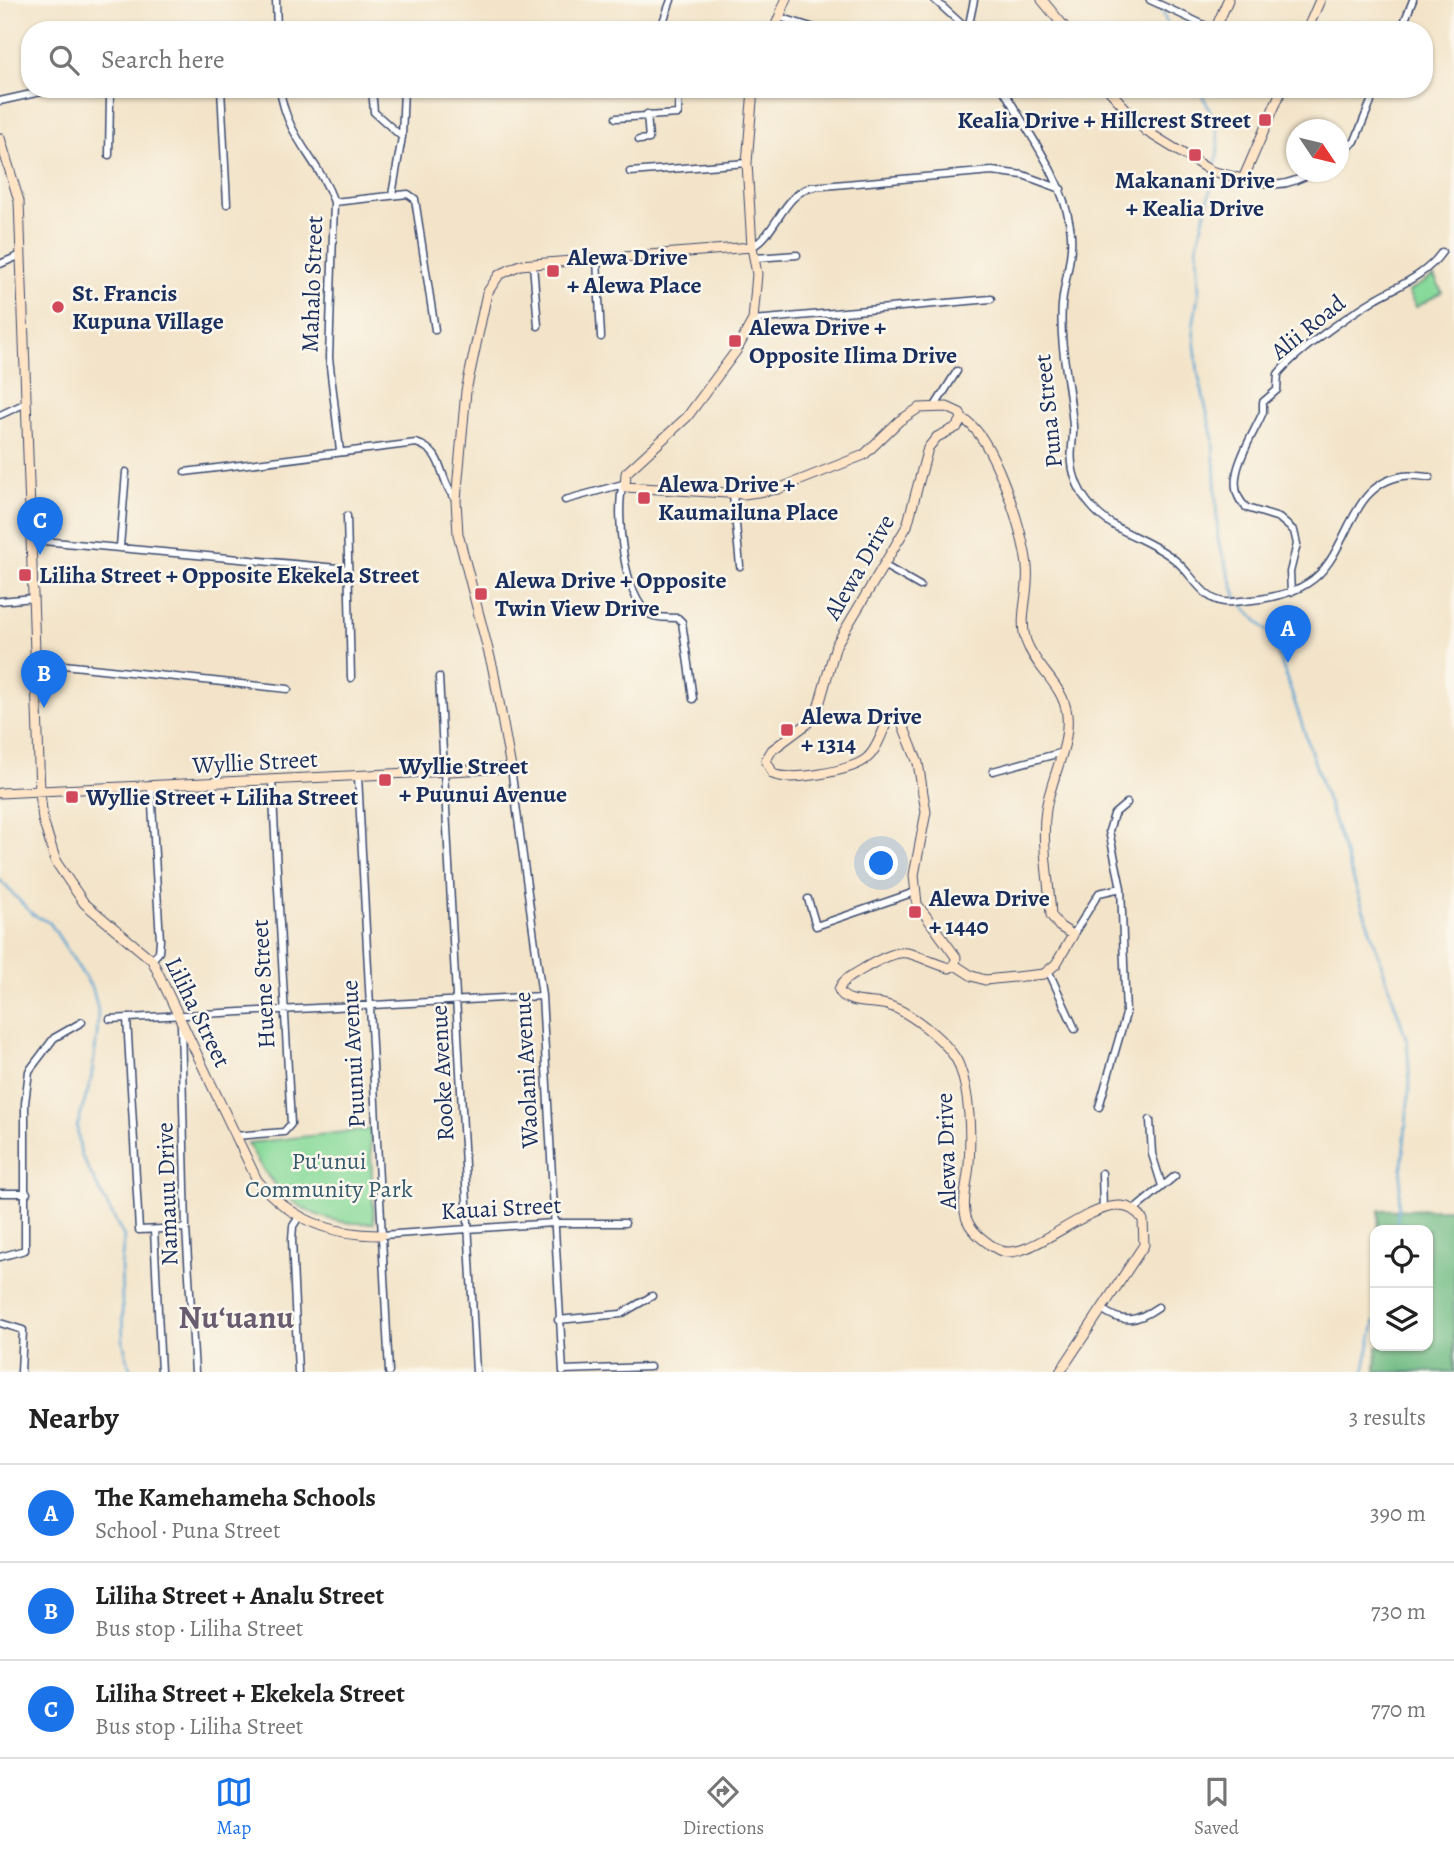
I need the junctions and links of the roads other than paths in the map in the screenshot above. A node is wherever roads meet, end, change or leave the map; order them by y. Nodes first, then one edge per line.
1 (276, 0) edge
2 (671, 0) edge
3 (786, 0) edge
4 (935, 0) edge
5 (974, 0) edge
6 (1042, 0) edge
7 (1150, 0) edge
8 (1228, 0) edge
9 (1320, 0) edge
10 (1413, 0) edge
11 (779, 17) junction
12 (277, 21) edge
13 (663, 21) edge
14 (777, 21) edge
15 (792, 21) edge
16 (959, 21) edge
17 (970, 21) edge
18 (1060, 21) edge
19 (1194, 21) edge
20 (1219, 21) edge
21 (1311, 21) edge
22 (1405, 21) edge
23 (21, 96) edge
24 (110, 98) edge
25 (221, 98) edge
26 (281, 98) edge
27 (373, 98) edge
28 (403, 98) edge
29 (679, 98) edge
30 (752, 98) edge
31 (1008, 98) edge
32 (1116, 98) edge
33 (1278, 98) edge
34 (1372, 98) edge
35 (0, 101) edge
36 (647, 114) junction
37 (616, 118) dead end
38 (401, 137) junction
39 (0, 138) edge
40 (639, 141) dead end
41 (1349, 147) edge
42 (109, 155) dead end
43 (747, 163) junction
44 (5, 170) edge
45 (630, 172) dead end
46 (1243, 179) junction
47 (1295, 182) edge
48 (1061, 189) junction
49 (392, 195) junction
50 (334, 202) junction
51 (227, 204) dead end
52 (752, 247) junction
53 (1442, 253) dead end
54 (21, 255) junction
55 (797, 255) dead end
56 (756, 258) junction
57 (597, 259) junction
58 (0, 264) edge
59 (533, 264) junction
60 (991, 299) dead end
61 (752, 320) junction
62 (538, 326) dead end
63 (435, 330) dead end
64 (601, 337) dead end
65 (957, 371) dead end
66 (26, 403) junction
67 (935, 406) junction
68 (0, 415) edge
69 (962, 419) junction
70 (340, 451) junction
71 (126, 471) dead end
72 (185, 472) dead end
73 (1430, 477) dead end
74 (623, 484) junction
75 (733, 494) junction
76 (456, 500) junction
77 (565, 500) dead end
78 (347, 516) dead end
79 (32, 540) junction
80 (120, 547) junction
81 (740, 566) dead end
82 (885, 566) junction
83 (348, 569) junction
84 (920, 586) dead end
85 (1291, 592) junction
86 (34, 598) junction
87 (0, 601) edge
88 (36, 662) junction
89 (439, 677) dead end
90 (351, 678) dead end
91 (288, 689) dead end
92 (693, 699) dead end
93 (1060, 753) junction
94 (511, 768) junction
95 (444, 771) junction
96 (993, 771) dead end
97 (358, 776) junction
98 (272, 780) junction
99 (151, 788) junction
100 (40, 792) junction
101 (0, 793) edge
102 (1127, 803) dead end
103 (1121, 888) junction
104 (915, 892) junction
105 (808, 899) dead end
106 (1073, 935) junction
107 (152, 960) junction
108 (955, 965) junction
109 (1049, 972) junction
110 (542, 996) junction
111 (457, 999) junction
112 (370, 1005) junction
113 (284, 1009) junction
114 (181, 1015) junction
115 (127, 1018) junction
116 (110, 1020) dead end
117 (82, 1023) dead end
118 (1075, 1029) dead end
119 (1099, 1107) dead end
120 (1150, 1120) dead end
121 (234, 1136) junction
122 (1102, 1173) dead end
123 (1175, 1176) dead end
124 (1163, 1186) junction
125 (0, 1193) edge
126 (27, 1193) junction
127 (1103, 1210) junction
128 (1134, 1210) junction
129 (299, 1217) junction
130 (554, 1223) junction
131 (625, 1223) dead end
132 (470, 1227) junction
133 (186, 1228) junction
134 (154, 1230) junction
135 (382, 1235) junction
136 (0, 1257) edge
137 (652, 1296) dead end
138 (1158, 1307) dead end
139 (1102, 1309) junction
140 (558, 1320) junction
141 (0, 1323) edge
142 (650, 1367) dead end
143 (563, 1371) edge
144 (21, 1372) edge
145 (161, 1372) edge
146 (195, 1372) edge
147 (298, 1372) edge
148 (389, 1372) edge
149 (476, 1372) edge
150 (1060, 1372) edge

1 - 12 street
2 - 13 street
3 - 11 street
4 - 16 street
5 - 17 street
6 - 18 street
7 - 19 street
8 - 20 street
9 - 21 street
10 - 22 street
11 - 14 street
11 - 15 street
23 - 35 street
24 - 42 street
25 - 51 street
26 - 50 street, Mahalo Street
27 - 38 street
28 - 38 street
29 - 36 street
30 - 43 street
31 - 48 street, Puna Street
32 - 46 street
33 - 46 street
34 - 41 street
36 - 37 street
36 - 40 street
38 - 49 street
39 - 44 street, Liliha Street
43 - 45 street
43 - 52 street
44 - 54 street, Liliha Street
46 - 47 street
48 - 52 street
48 - 85 street, Puna Street
49 - 50 street
49 - 63 street
50 - 70 street, Mahalo Street
52 - 56 street
52 - 57 street
53 - 85 street, Alii Road
54 - 58 street
54 - 66 street, Liliha Street
55 - 56 street
56 - 61 street
57 - 59 street
57 - 64 street
59 - 62 street
59 - 76 street
60 - 61 street
61 - 74 street
65 - 67 street
66 - 68 street
66 - 79 street, Liliha Street
67 - 69 street
67 - 75 street
69 - 82 street, Alewa Drive
69 - 93 street
70 - 72 street
70 - 76 street
71 - 80 street
73 - 85 street
74 - 75 street
74 - 77 street
74 - 92 street
75 - 81 street
76 - 94 street
78 - 83 street
79 - 80 street
79 - 86 street, Liliha Street
80 - 83 street
82 - 84 street
82 - 104 street, Alewa Drive
83 - 90 street
86 - 87 street
86 - 88 street, Liliha Street
88 - 91 street
88 - 100 street, Liliha Street
89 - 95 street, Rooke Avenue
93 - 96 street
93 - 106 street
94 - 95 street, Wyllie Street
94 - 110 street, Waolani Avenue
95 - 97 street, Wyllie Street
95 - 111 street, Rooke Avenue
97 - 98 street, Wyllie Street
97 - 112 street, Puunui Avenue
98 - 99 street, Wyllie Street
98 - 113 street, Huene Street
99 - 100 street, Wyllie Street
99 - 107 street
100 - 101 street, Wyllie Street
100 - 107 street, Liliha Street
102 - 103 street
103 - 106 street
103 - 119 street
104 - 105 street
104 - 108 street, Alewa Drive
106 - 109 street
107 - 114 street, Liliha Street
108 - 109 street
108 - 127 street, Alewa Drive
109 - 118 street
110 - 111 street
110 - 130 street, Waolani Avenue
111 - 112 street
111 - 132 street, Rooke Avenue
112 - 113 street
112 - 135 street, Puunui Avenue
113 - 114 street
113 - 121 street, Huene Street
114 - 115 street
114 - 121 street, Liliha Street
114 - 133 street, Namauu Drive
115 - 116 street
115 - 134 street
117 - 126 street
120 - 124 street
121 - 129 street, Liliha Street
122 - 127 street
123 - 124 street
124 - 128 street
125 - 126 street
126 - 136 street
127 - 128 street, Alewa Drive
128 - 139 street
129 - 135 street, Kauai Street
129 - 147 street
130 - 131 street, Kauai Street
130 - 132 street, Kauai Street
130 - 140 street, Waolani Avenue
132 - 135 street, Kauai Street
132 - 149 street, Rooke Avenue
133 - 134 street
133 - 146 street, Namauu Drive
134 - 145 street
135 - 148 street, Puunui Avenue
137 - 140 street
138 - 139 street
139 - 150 street
140 - 143 street, Waolani Avenue
141 - 144 street
142 - 143 street

